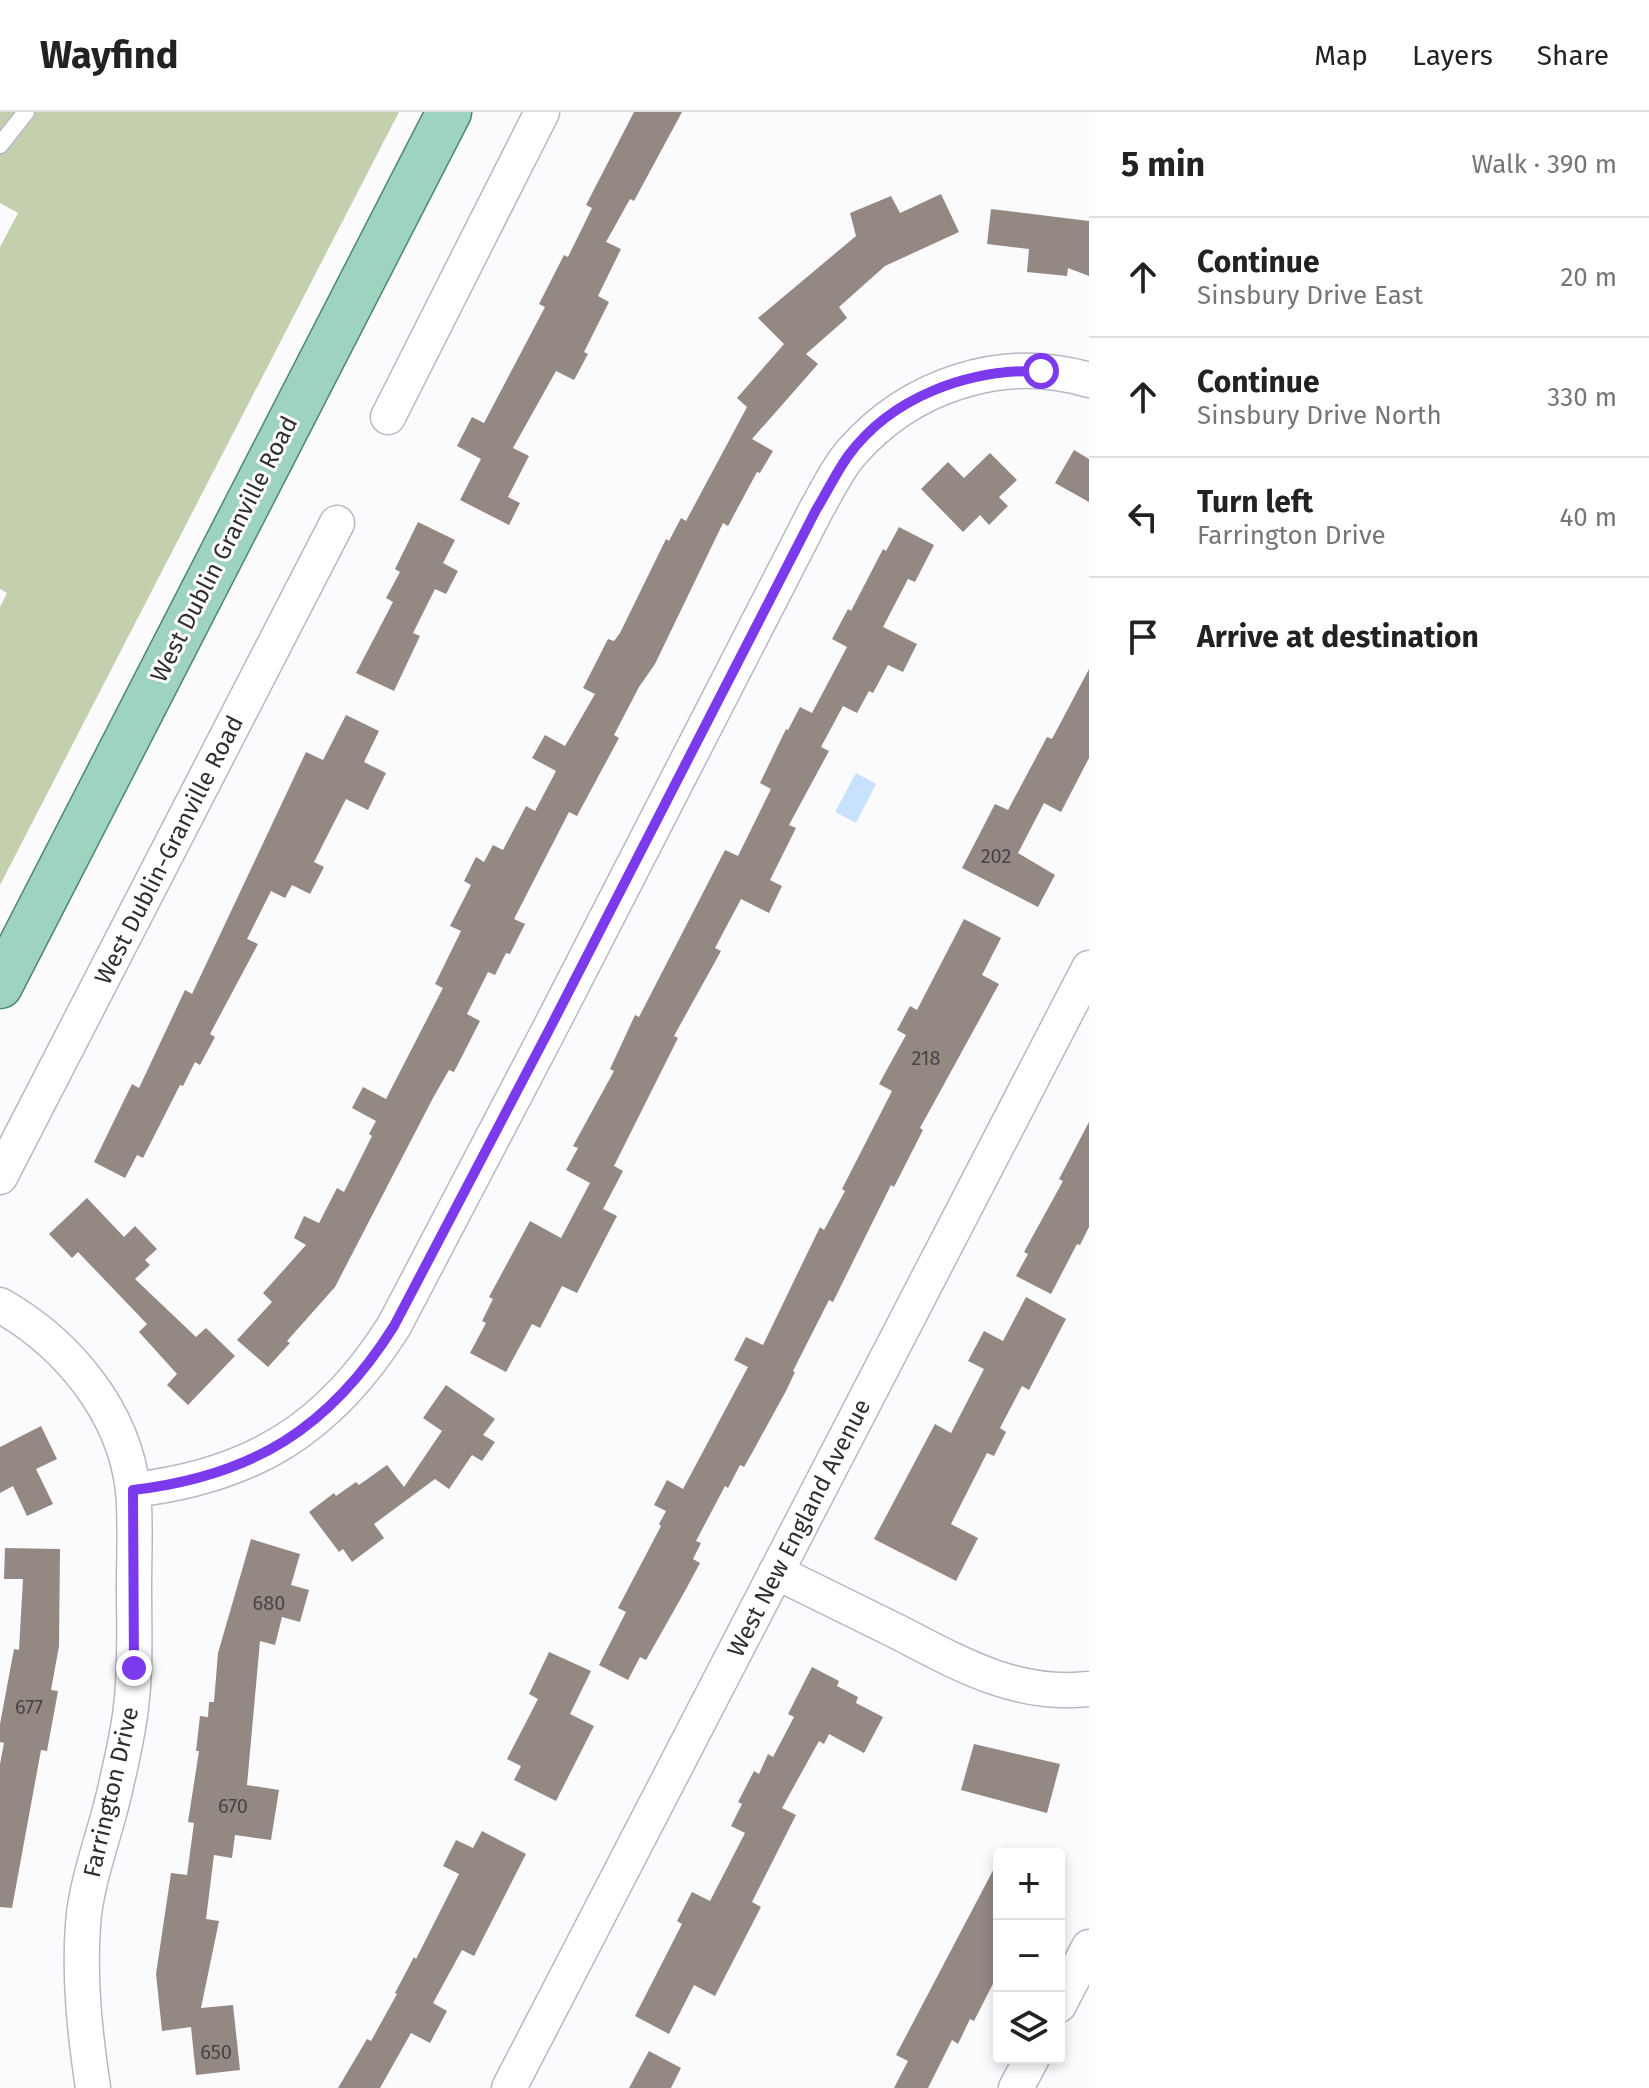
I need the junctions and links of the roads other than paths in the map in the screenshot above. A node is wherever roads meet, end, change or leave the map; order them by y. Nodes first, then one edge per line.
1 (26, 112) edge
2 (449, 112) edge
3 (542, 112) edge
4 (0, 145) edge
5 (1089, 380) edge
6 (388, 417) dead end
7 (337, 523) dead end
8 (1089, 968) edge
9 (0, 986) edge
10 (0, 1177) edge
11 (0, 1305) edge
12 (133, 1490) junction
13 (776, 1572) junction
14 (1089, 1689) edge
15 (1089, 1947) edge
16 (1065, 1993) edge
17 (1029, 2064) edge
18 (93, 2088) edge
19 (509, 2088) edge
20 (1016, 2088) edge

1 - 4 lane
2 - 9 main road, West Dublin Granville Road
3 - 6 street
5 - 12 street
7 - 10 street, West Dublin-Granville Road
8 - 13 street, West New England Avenue
11 - 12 street, Farrington Drive
12 - 18 street, Farrington Drive
13 - 14 street
13 - 19 street, West New England Avenue
15 - 16 street
17 - 20 street

